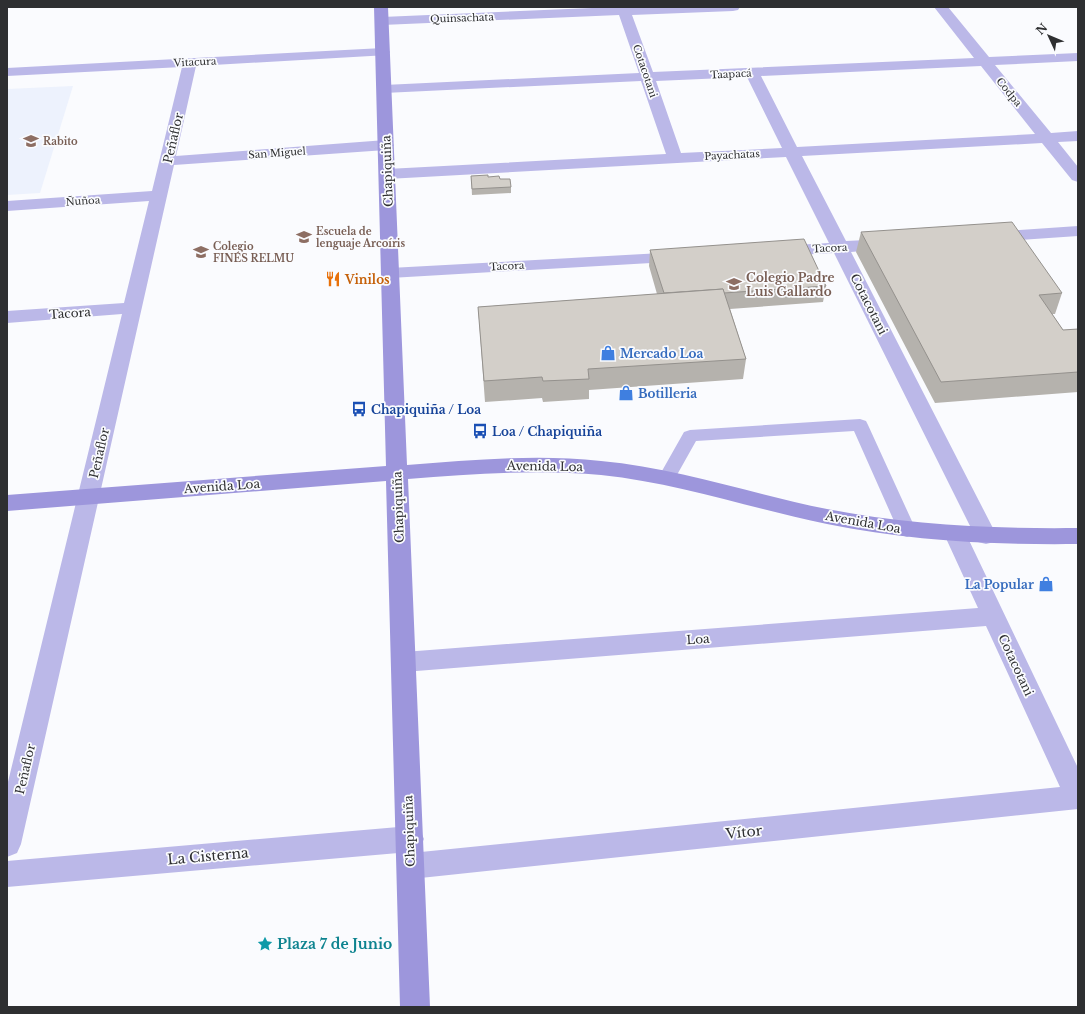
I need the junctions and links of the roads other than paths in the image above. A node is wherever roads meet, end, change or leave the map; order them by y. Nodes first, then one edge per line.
1 (712, 7) edge
2 (733, 7) edge
3 (941, 7) edge
4 (624, 9) edge
5 (382, 14) edge
6 (383, 52) junction
7 (1078, 57) edge
8 (190, 62) junction
9 (985, 62) junction
10 (7, 72) edge
11 (752, 73) junction
12 (647, 77) junction
13 (384, 89) junction
14 (1078, 136) edge
15 (1046, 137) junction
16 (386, 145) junction
17 (792, 151) junction
18 (675, 158) junction
19 (167, 161) junction
20 (387, 174) junction
21 (1078, 177) edge
22 (159, 195) junction
23 (7, 206) edge
24 (1078, 231) edge
25 (975, 238) edge
26 (904, 243) edge
27 (840, 247) junction
28 (761, 252) edge
29 (698, 256) edge
30 (390, 273) junction
31 (132, 308) junction
32 (7, 317) edge
33 (397, 473) junction
34 (666, 478) junction
35 (88, 497) junction
36 (7, 503) edge
37 (907, 530) junction
38 (955, 534) junction
39 (986, 536) junction
40 (1078, 536) edge
41 (993, 616) junction
42 (404, 662) junction
43 (1078, 797) edge
44 (410, 838) junction
45 (7, 844) edge
46 (410, 866) junction
47 (7, 874) edge
48 (416, 1007) edge

1 - 2 street, Quinsachata
1 - 4 street, Quinsachata
3 - 9 street, Codpa
4 - 5 street, Quinsachata
4 - 12 street, Cotacotani
5 - 6 street, Chapiquiña
6 - 8 street, Vitacura
6 - 13 street, Chapiquiña
7 - 9 street, Taapacá
8 - 10 street, Vitacura
8 - 19 street, Peñaflor
9 - 11 street, Taapacá
9 - 15 street, Codpa
11 - 12 street, Taapacá
11 - 17 street, Cotacotani
12 - 13 street, Taapacá
12 - 18 street, Cotacotani
13 - 16 street, Chapiquiña
14 - 15 street, Payachatas
15 - 17 street, Payachatas
15 - 21 street, Codpa
16 - 19 street, San Miguel
16 - 20 street, Chapiquiña
17 - 18 street, Payachatas
17 - 27 street, Cotacotani
18 - 20 street, Payachatas
19 - 22 street, Peñaflor
20 - 30 street, Chapiquiña
22 - 23 street, Ñuñoa
22 - 31 street, Peñaflor
24 - 25 street
26 - 27 street, Tacora
27 - 28 street, Tacora
27 - 39 street, Cotacotani
29 - 30 street, Tacora
30 - 33 street, Chapiquiña
31 - 32 street, Tacora
31 - 35 street, Peñaflor
33 - 34 street, Avenida Loa
33 - 35 street, Avenida Loa
33 - 42 street, Chapiquiña
34 - 37 street, Avenida Loa
34 - 37 lane
35 - 36 street, Avenida Loa
35 - 45 street, Peñaflor
37 - 38 street, Avenida Loa
38 - 39 street, Avenida Loa
38 - 41 street, Cotacotani
39 - 40 street, Avenida Loa
41 - 42 street, Loa
41 - 43 street, Cotacotani
42 - 44 street, Chapiquiña
43 - 46 street, Vítor
44 - 46 street, Chapiquiña
44 - 47 street, La Cisterna
46 - 48 street, Chapiquiña

